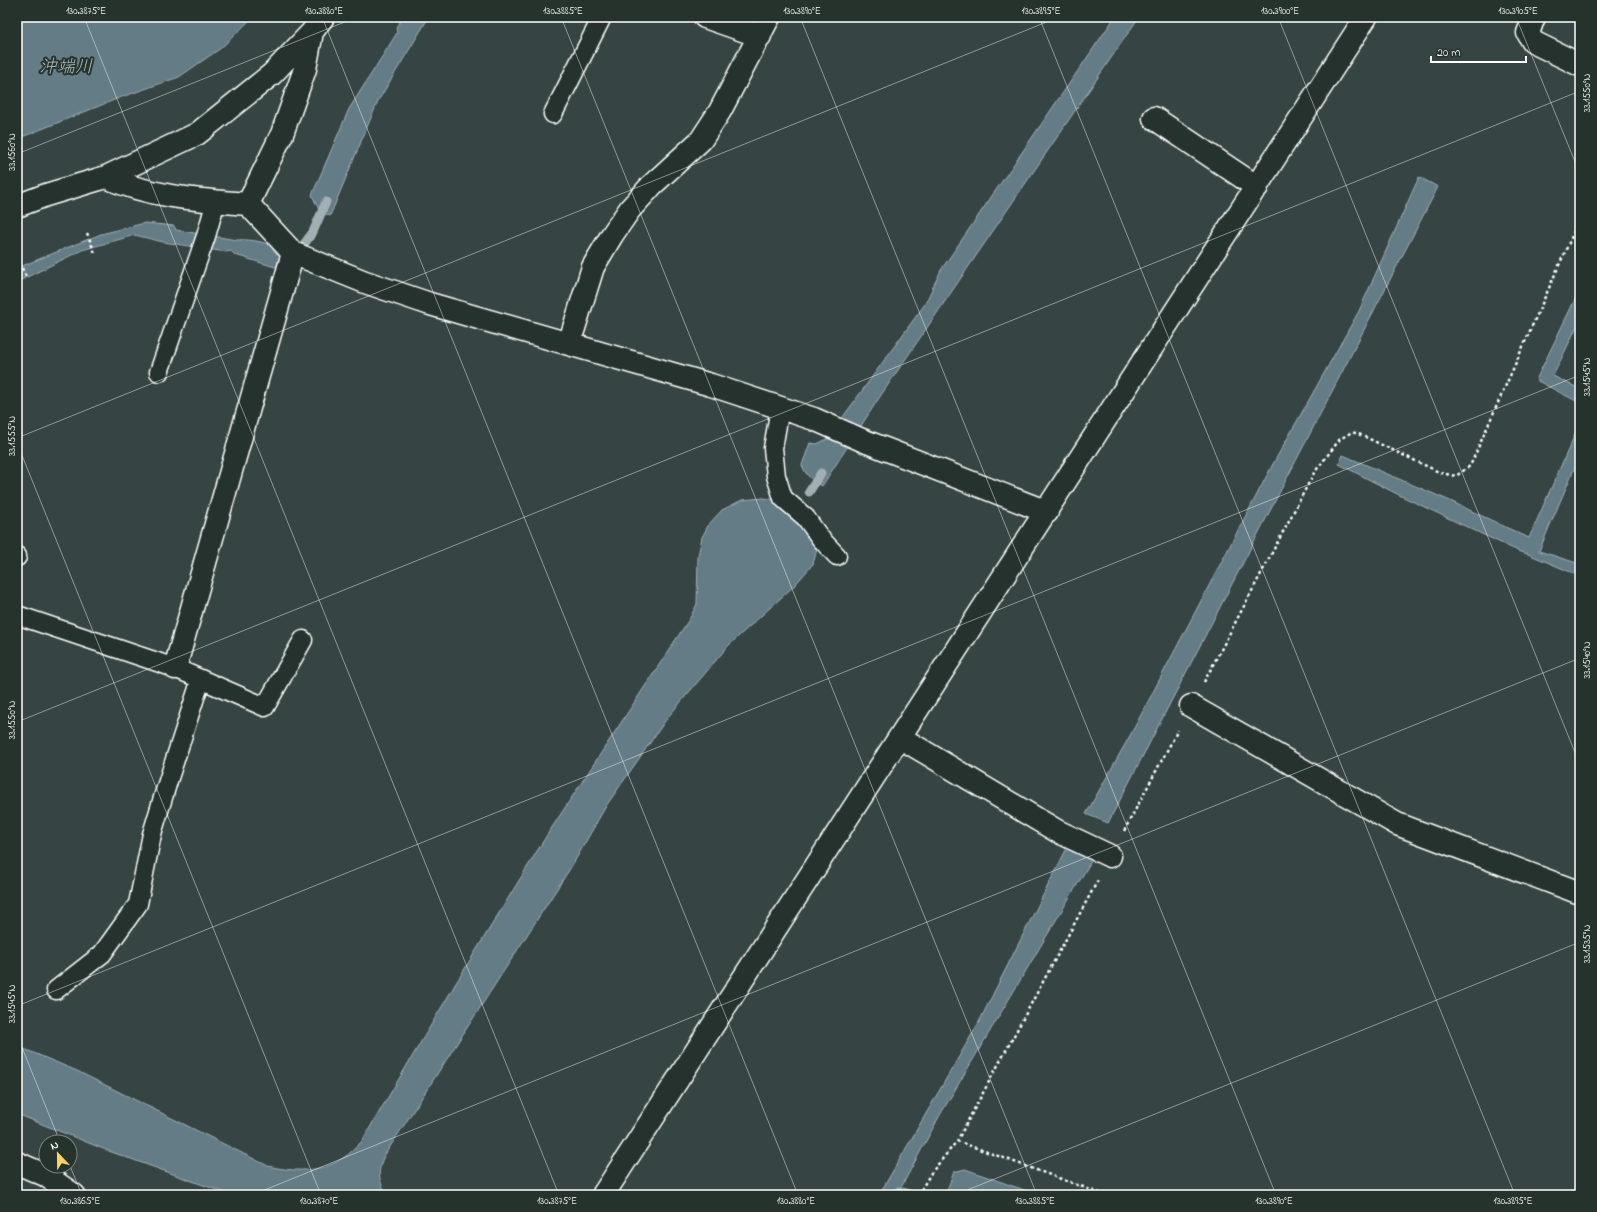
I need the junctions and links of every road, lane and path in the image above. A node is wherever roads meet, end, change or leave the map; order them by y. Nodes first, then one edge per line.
1 (602, 17) edge
2 (705, 17) edge
3 (1366, 17) edge
4 (1534, 17) edge
5 (317, 25) edge
6 (764, 27) edge
7 (1580, 66) edge
8 (553, 114) dead end
9 (1154, 118) dead end
10 (106, 177) junction
11 (1257, 187) junction
12 (216, 201) junction
13 (248, 204) junction
14 (17, 206) edge
15 (1580, 218) edge
16 (87, 233) dead end
17 (95, 253) dead end
18 (293, 253) junction
19 (17, 257) edge
20 (17, 276) edge
21 (26, 277) dead end
22 (19, 281) dead end
23 (569, 344) junction
24 (159, 372) dead end
25 (780, 408) junction
26 (1314, 473) dead end
27 (1047, 512) junction
28 (837, 556) dead end
29 (17, 615) edge
30 (303, 640) dead end
31 (175, 668) junction
32 (201, 680) junction
33 (1191, 706) dead end
34 (900, 738) junction
35 (1102, 852) dead end
36 (1580, 893) edge
37 (56, 990) dead end
38 (957, 1141) dead end
39 (17, 1163) edge
40 (74, 1195) edge
41 (603, 1195) edge
42 (1105, 1195) edge

1 - 8 lane
2 - 6 street
3 - 11 street
4 - 7 street
5 - 10 street
5 - 13 street
6 - 23 street
9 - 11 street
10 - 12 street
10 - 14 street
11 - 27 street
12 - 13 street
12 - 24 lane
13 - 18 street
15 - 26 path
16 - 17 path
18 - 23 street
18 - 31 street
19 - 21 path
20 - 22 path
23 - 25 street
25 - 27 street
25 - 28 lane
27 - 34 street
29 - 31 lane
30 - 32 lane
31 - 32 lane
32 - 37 lane
33 - 36 street
34 - 35 street
34 - 41 street
38 - 42 path
39 - 40 street

